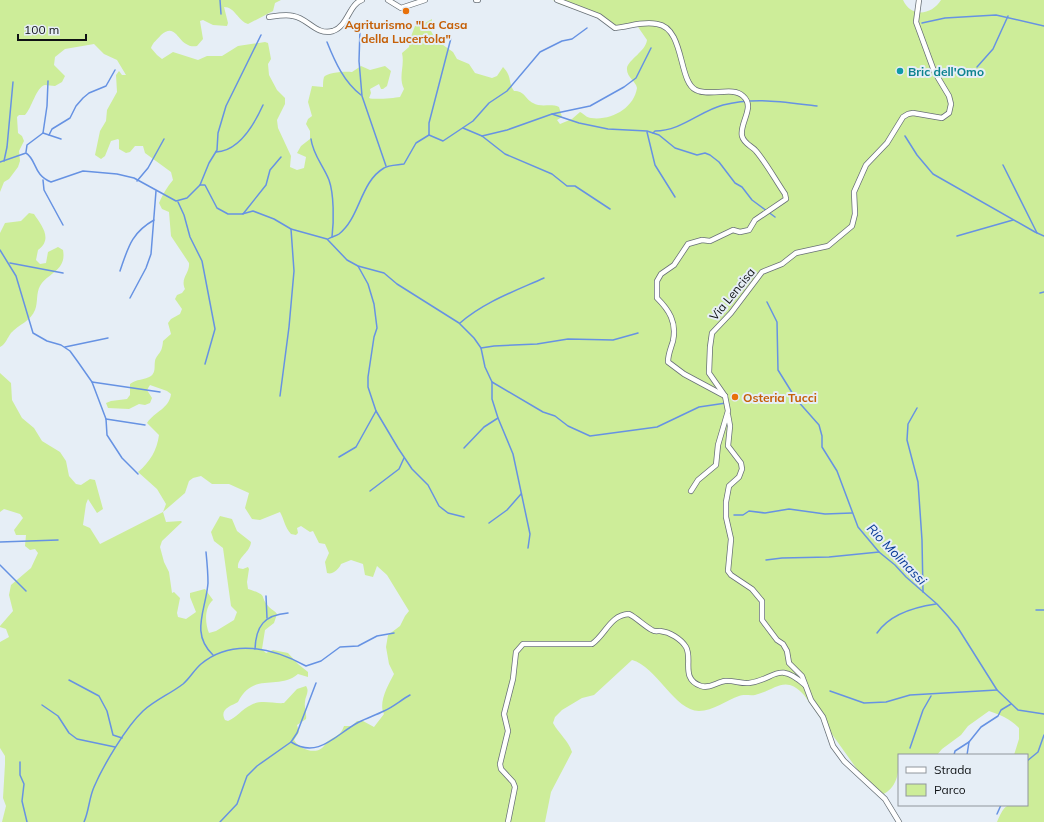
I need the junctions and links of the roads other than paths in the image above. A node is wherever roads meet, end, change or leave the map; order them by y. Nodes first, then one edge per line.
1 (362, 0) edge
2 (388, 0) edge
3 (424, 0) edge
4 (557, 0) edge
5 (919, 0) edge
6 (268, 17) dead end
7 (725, 396) junction
8 (728, 411) junction
9 (691, 492) dead end
10 (805, 685) junction
11 (508, 822) edge
12 (899, 822) edge

1 - 6 street
2 - 3 street
4 - 7 street
5 - 7 street, Via Lencisa
7 - 8 street, Via Lencisa
8 - 9 street, Via Lencisa
8 - 10 street
10 - 11 street
10 - 12 street

